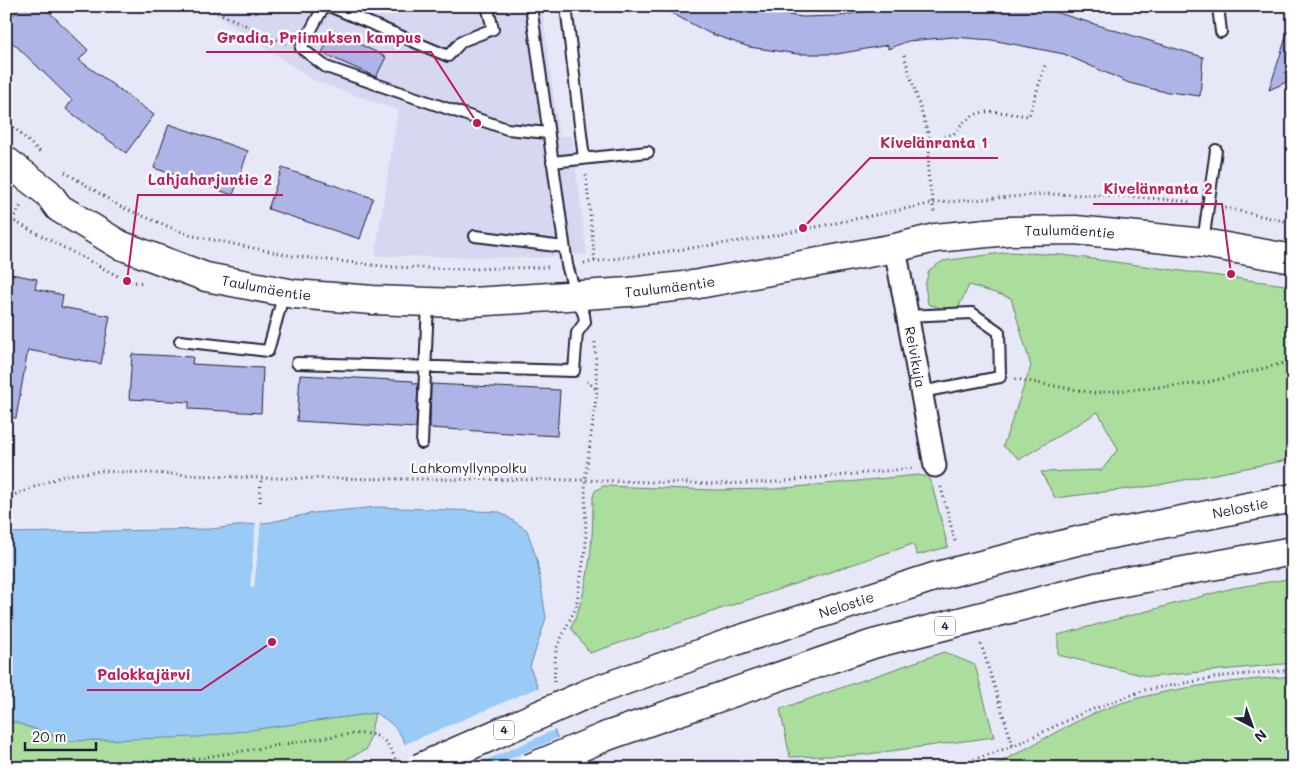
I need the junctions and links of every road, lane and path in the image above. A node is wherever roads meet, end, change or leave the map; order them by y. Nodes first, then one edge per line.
1 (204, 6) edge
2 (324, 6) edge
3 (329, 6) edge
4 (487, 6) edge
5 (531, 6) edge
6 (566, 6) edge
7 (1218, 6) edge
8 (1221, 32) dead end
9 (307, 53) junction
10 (904, 55) dead end
11 (1046, 62) dead end
12 (6, 120) edge
13 (548, 133) junction
14 (930, 140) junction
15 (1216, 150) dead end
16 (648, 152) dead end
17 (45, 157) dead end
18 (584, 159) junction
19 (6, 161) edge
20 (552, 162) junction
21 (59, 168) dead end
22 (6, 181) edge
23 (934, 203) junction
24 (1208, 204) junction
25 (59, 208) junction
26 (1293, 223) edge
27 (475, 236) dead end
28 (1203, 243) junction
29 (564, 247) junction
30 (895, 248) junction
31 (1293, 260) edge
32 (595, 262) junction
33 (567, 265) junction
34 (284, 292) junction
35 (576, 296) junction
36 (428, 302) junction
37 (908, 316) junction
38 (595, 336) dead end
39 (180, 340) dead end
40 (1293, 361) edge
41 (297, 363) dead end
42 (425, 366) junction
43 (1000, 377) junction
44 (921, 392) junction
45 (422, 443) dead end
46 (935, 466) junction
47 (261, 478) junction
48 (585, 480) junction
49 (6, 498) edge
50 (1293, 498) edge
51 (260, 502) dead end
52 (956, 545) dead end
53 (1293, 551) edge
54 (981, 644) dead end
55 (1293, 670) edge
56 (557, 688) dead end
57 (1013, 746) junction
58 (6, 762) edge
59 (29, 768) edge
60 (139, 768) edge
61 (399, 768) edge
62 (419, 768) edge
63 (530, 768) edge
64 (950, 768) edge

1 - 9 path
2 - 9 lane
3 - 4 lane
5 - 13 lane
6 - 18 lane
7 - 8 lane
9 - 13 lane
10 - 14 path
11 - 14 path
12 - 17 path
13 - 20 lane
14 - 23 path
15 - 24 lane
16 - 18 lane
18 - 20 lane
18 - 32 path
19 - 25 main road, Taulumäentie
20 - 29 lane
21 - 33 path
22 - 25 main road, Taulumäentie
23 - 24 path
23 - 32 path
24 - 26 path
24 - 28 lane
25 - 34 main road, Taulumäentie
27 - 29 lane
28 - 30 main road, Taulumäentie
28 - 31 main road, Taulumäentie
29 - 33 lane
30 - 35 main road, Taulumäentie
30 - 37 street, Reivikuja
32 - 33 path
33 - 35 lane
34 - 36 main road, Taulumäentie
34 - 39 lane
35 - 36 main road, Taulumäentie
35 - 42 lane
36 - 42 lane
37 - 43 lane
37 - 44 street, Reivikuja
38 - 48 path
40 - 43 path
41 - 42 lane
42 - 45 lane
43 - 44 lane
44 - 46 street, Reivikuja
46 - 48 path, Lahkomyllynpolku
46 - 52 path
47 - 48 path, Lahkomyllynpolku
47 - 49 path, Lahkomyllynpolku
47 - 51 path
48 - 56 path
50 - 62 main road, Nelostie / 4, bridge
53 - 63 main road, 4, bridge
54 - 57 path
55 - 57 path
57 - 64 path
58 - 59 path
60 - 61 path

